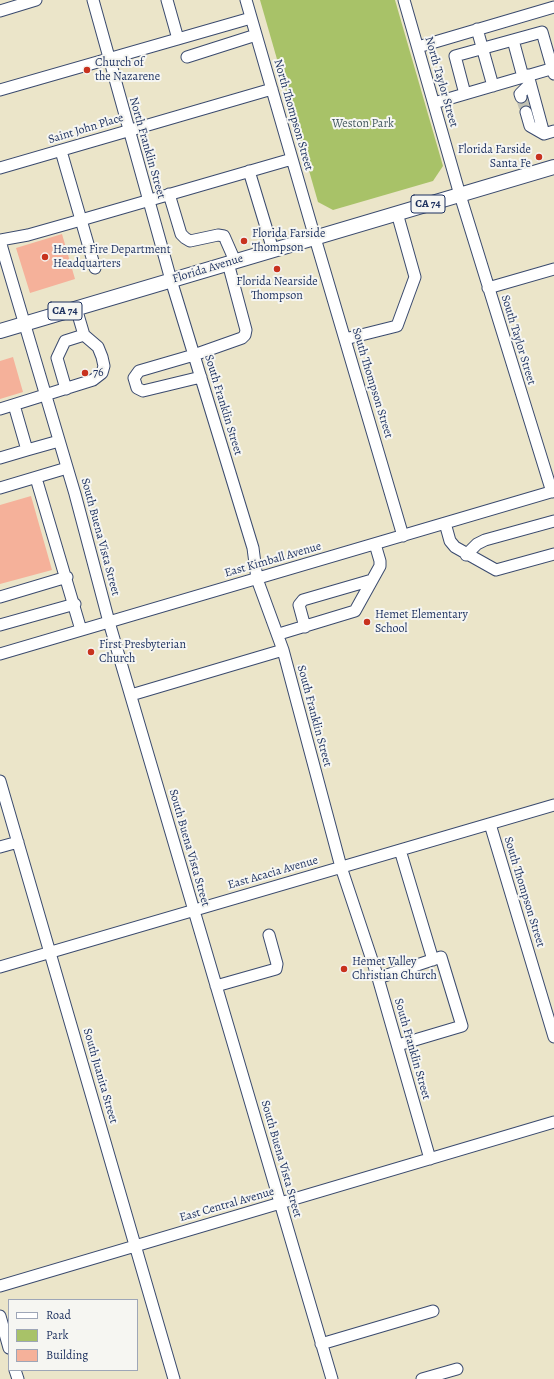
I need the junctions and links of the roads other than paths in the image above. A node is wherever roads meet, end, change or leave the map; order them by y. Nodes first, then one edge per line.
1 (36, 0) edge
2 (93, 0) edge
3 (167, 0) edge
4 (246, 0) edge
5 (404, 0) edge
6 (18, 2) edge
7 (554, 6) edge
8 (0, 10) edge
9 (252, 18) junction
10 (477, 29) junction
11 (256, 35) junction
12 (178, 39) junction
13 (513, 40) junction
14 (418, 47) junction
15 (483, 48) junction
16 (186, 57) dead end
17 (109, 60) junction
18 (553, 70) edge
19 (527, 79) junction
20 (493, 86) junction
21 (272, 89) junction
22 (0, 90) edge
23 (465, 94) junction
24 (521, 97) tunnel mouth
25 (434, 103) junction
26 (526, 112) tunnel mouth
27 (128, 130) junction
28 (549, 132) edge
29 (61, 151) junction
30 (292, 159) junction
31 (554, 167) edge
32 (0, 168) edge
33 (249, 172) junction
34 (169, 194) junction
35 (460, 195) junction
36 (148, 200) junction
37 (397, 213) junction
38 (81, 220) junction
39 (315, 238) junction
40 (0, 241) edge
41 (273, 250) junction
42 (232, 262) junction
43 (96, 268) dead end
44 (554, 269) edge
45 (171, 280) junction
46 (488, 288) junction
47 (76, 308) junction
48 (23, 324) junction
49 (0, 331) edge
50 (84, 335) junction
51 (345, 339) junction
52 (194, 355) junction
53 (201, 377) junction
54 (66, 388) junction
55 (46, 395) junction
56 (14, 405) junction
57 (0, 409) edge
58 (59, 441) junction
59 (28, 450) junction
60 (0, 458) edge
61 (67, 468) junction
62 (36, 478) junction
63 (0, 488) edge
64 (553, 492) edge
65 (554, 521) edge
66 (445, 524) junction
67 (403, 536) junction
68 (376, 544) junction
69 (554, 554) edge
70 (466, 555) junction
71 (67, 577) junction
72 (257, 579) junction
73 (372, 580) junction
74 (0, 597) edge
75 (75, 604) junction
76 (110, 622) junction
77 (0, 625) edge
78 (305, 627) junction
79 (81, 630) junction
80 (279, 634) junction
81 (283, 650) junction
82 (0, 654) edge
83 (131, 695) junction
84 (0, 781) edge
85 (554, 805) edge
86 (490, 824) junction
87 (18, 842) junction
88 (0, 847) edge
89 (400, 850) junction
90 (341, 867) junction
91 (194, 910) junction
92 (269, 935) dead end
93 (50, 952) junction
94 (433, 960) junction
95 (0, 967) edge
96 (378, 978) junction
97 (216, 986) junction
98 (554, 1038) edge
99 (398, 1045) junction
100 (554, 1122) edge
101 (430, 1159) junction
102 (280, 1203) junction
103 (136, 1246) junction
104 (0, 1286) edge
105 (433, 1311) dead end
106 (0, 1316) edge
107 (8, 1344) edge
108 (321, 1344) junction
109 (457, 1369) dead end
110 (174, 1379) edge
111 (332, 1379) edge
112 (422, 1379) edge

1 - 6 street
2 - 17 street, North Franklin Street
3 - 12 street
4 - 9 street, North Thompson Street
5 - 14 street, North Taylor Street
6 - 8 street
7 - 10 street
9 - 11 street, North Thompson Street
9 - 12 street
10 - 14 street
10 - 15 street
11 - 16 street
11 - 21 street, North Thompson Street
12 - 17 street
13 - 15 street
13 - 18 street
13 - 19 street
14 - 25 street, North Taylor Street
15 - 20 street
15 - 23 street
17 - 22 street
17 - 27 street, North Franklin Street
18 - 19 street
19 - 20 street
19 - 24 street
19 - 28 street
20 - 23 street
21 - 27 street, Saint John Place
21 - 30 street, North Thompson Street
23 - 25 street
25 - 35 street, North Taylor Street
26 - 28 street
27 - 29 street, Saint John Place
27 - 36 street, North Franklin Street
29 - 32 street, Saint John Place
29 - 38 street
30 - 33 street
30 - 39 street, North Thompson Street
31 - 35 main road, Florida Avenue / CA 74
33 - 34 street
33 - 41 street
34 - 36 street
34 - 42 street
35 - 37 main road, Florida Avenue / CA 74
35 - 46 street, South Taylor Street
36 - 38 street
36 - 45 street, North Franklin Street
37 - 39 main road, Florida Avenue / CA 74
37 - 51 street
38 - 40 street
38 - 43 street
39 - 41 main road, Florida Avenue / CA 74
39 - 51 street, South Thompson Street
40 - 48 street, South Buena Vista Street
41 - 42 main road, Florida Avenue / CA 74
42 - 45 main road, Florida Avenue / CA 74
42 - 52 street
44 - 46 street
45 - 47 main road, Florida Avenue / CA 74
45 - 52 street, South Franklin Street
46 - 64 street, South Taylor Street
47 - 48 main road, Florida Avenue / CA 74
47 - 50 street
48 - 49 main road, Florida Avenue / CA 74
48 - 55 street, South Buena Vista Street
50 - 54 street
50 - 54 street
51 - 67 street, South Thompson Street
52 - 53 street, South Franklin Street
52 - 53 street
53 - 72 street, South Franklin Street
54 - 55 street
55 - 56 street
55 - 58 street, South Buena Vista Street
56 - 57 street
56 - 59 street
58 - 59 street
58 - 61 street, South Buena Vista Street
59 - 60 street
61 - 62 street
61 - 76 street, South Buena Vista Street
62 - 63 street
62 - 71 street
64 - 66 street, East Kimball Avenue
65 - 70 street
66 - 67 street, East Kimball Avenue
66 - 70 street
67 - 68 street, East Kimball Avenue
68 - 72 street, East Kimball Avenue
68 - 73 street
69 - 70 street
71 - 74 street
71 - 75 street
72 - 76 street, East Kimball Avenue
72 - 80 street, South Franklin Street
73 - 78 street
73 - 78 street
75 - 77 street
75 - 79 street
76 - 79 street, East Kimball Avenue
76 - 83 street, South Buena Vista Street
78 - 80 street
79 - 82 street, East Kimball Avenue
80 - 81 street, South Franklin Street
81 - 83 street
81 - 90 street, South Franklin Street
83 - 91 street, South Buena Vista Street
84 - 87 street, South Juanita Street
85 - 86 street, East Acacia Avenue
86 - 89 street, East Acacia Avenue
86 - 98 street, South Thompson Street
87 - 88 street
87 - 93 street, South Juanita Street
89 - 90 street, East Acacia Avenue
89 - 94 street
90 - 91 street, East Acacia Avenue
90 - 96 street, South Franklin Street
91 - 93 street, East Acacia Avenue
91 - 97 street, South Buena Vista Street
92 - 97 street
93 - 95 street, East Acacia Avenue
93 - 103 street, South Juanita Street
94 - 96 street
94 - 99 street
96 - 99 street, South Franklin Street
97 - 102 street, South Buena Vista Street
99 - 101 street, South Franklin Street
100 - 101 street, East Central Avenue
101 - 102 street, East Central Avenue
102 - 103 street, East Central Avenue
102 - 108 street, South Buena Vista Street
103 - 104 street, East Central Avenue
103 - 110 street, South Juanita Street
105 - 108 street
106 - 107 street
108 - 111 street, South Buena Vista Street
109 - 112 street

